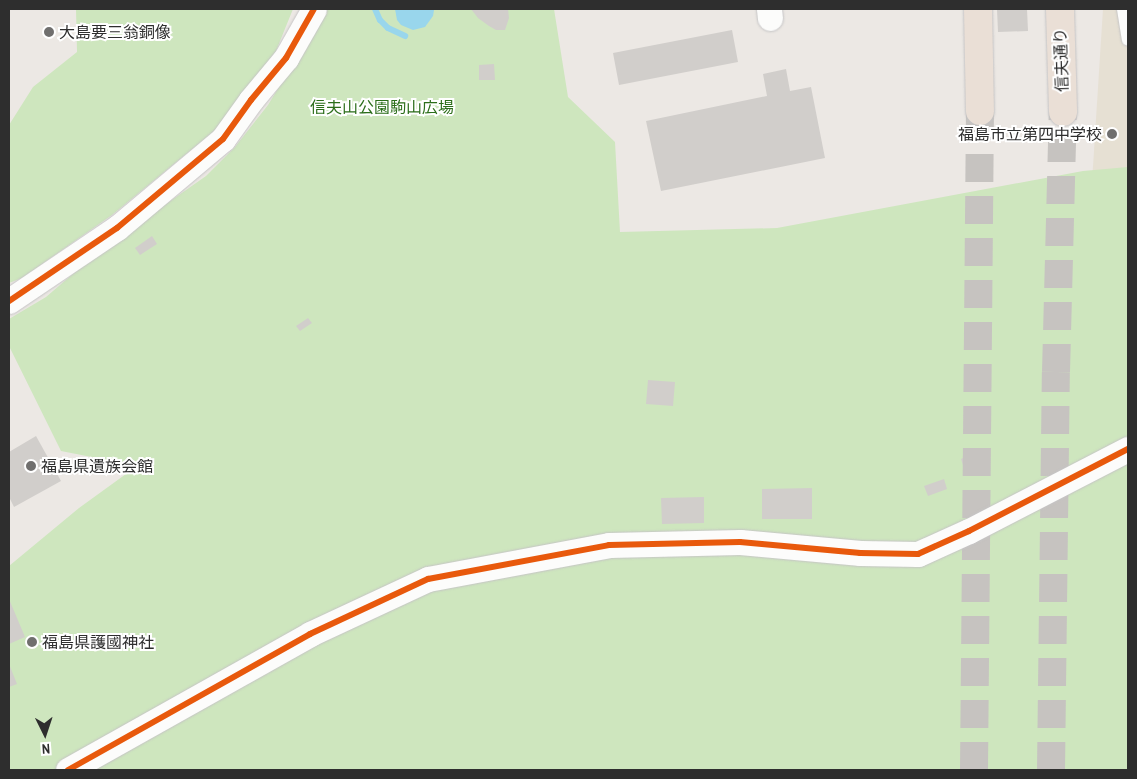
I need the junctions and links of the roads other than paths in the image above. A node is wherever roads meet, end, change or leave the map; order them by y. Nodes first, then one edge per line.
1 (314, 9) edge
2 (978, 9) edge
3 (1060, 9) edge
4 (1123, 9) edge
5 (1128, 40) edge
6 (980, 111) tunnel mouth
7 (1063, 112) tunnel mouth
8 (9, 301) edge
9 (1128, 449) edge
10 (68, 770) edge

1 - 8 street
2 - 6 highway
3 - 7 highway, 信夫通り
4 - 5 lane
9 - 10 street

